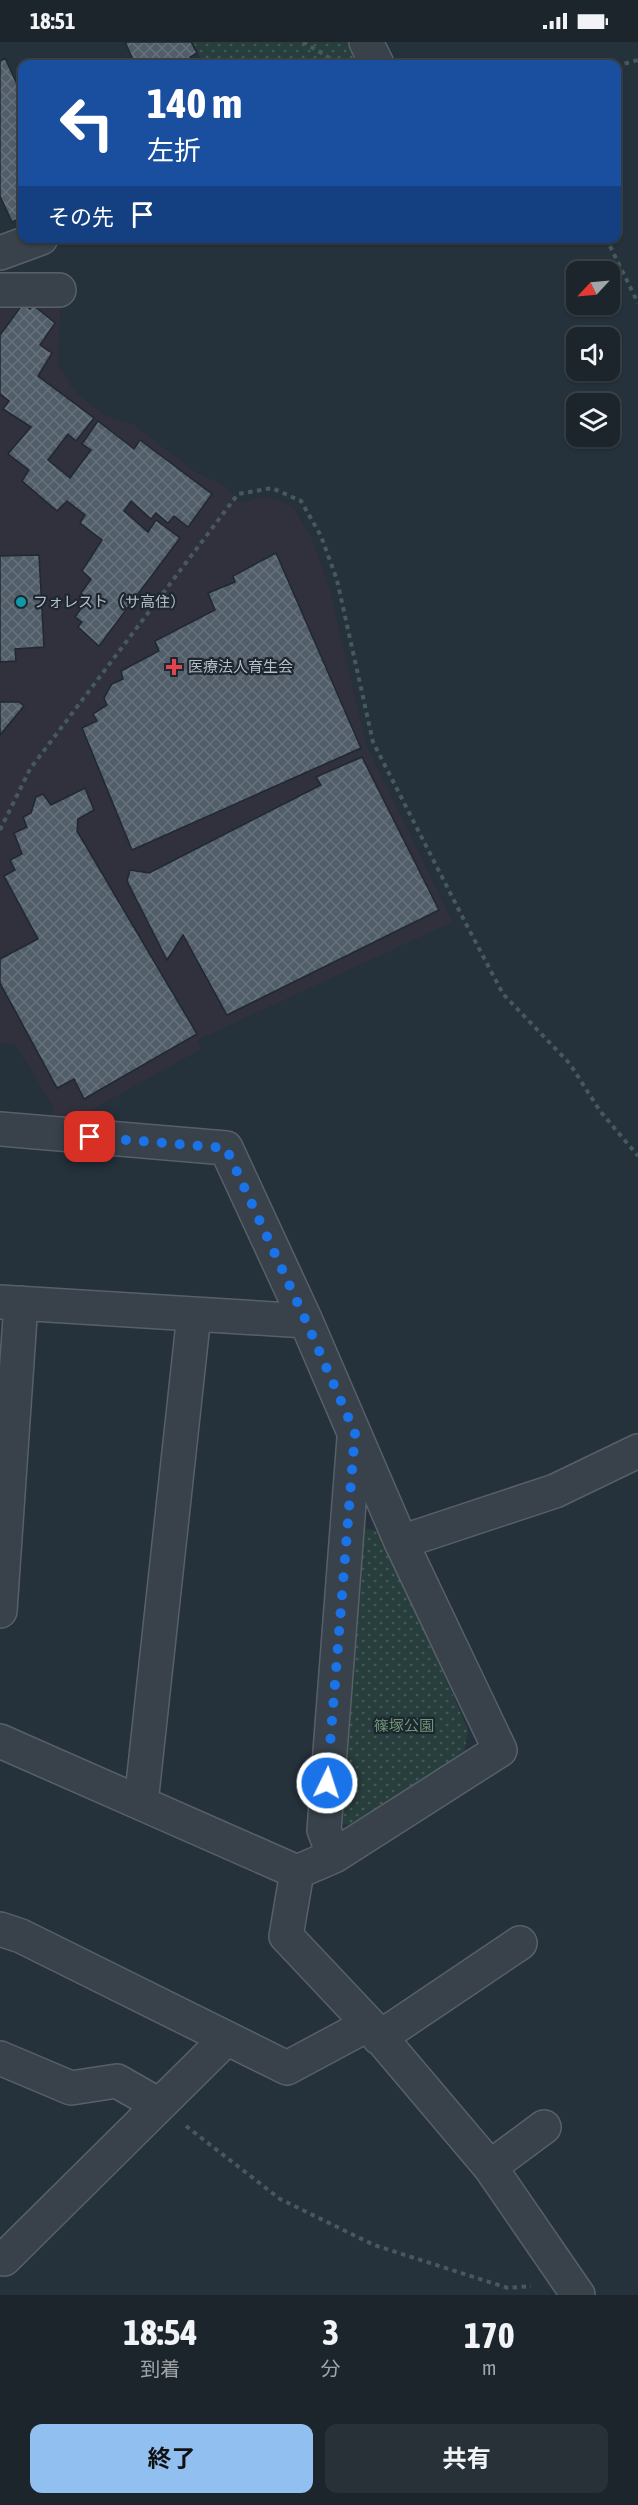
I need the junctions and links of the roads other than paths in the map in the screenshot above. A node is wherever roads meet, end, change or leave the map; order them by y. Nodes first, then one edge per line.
1 (366, 42) edge
2 (374, 60) edge
3 (27, 243) edge
4 (0, 253) edge
5 (0, 290) edge
6 (59, 290) dead end
7 (0, 1129) edge
8 (10, 1302) edge
9 (194, 1314) junction
10 (306, 1321) junction
11 (355, 1433) junction
12 (638, 1451) edge
13 (401, 1542) junction
14 (0, 1611) edge
15 (0, 1741) edge
16 (141, 1803) junction
17 (334, 1856) junction
18 (297, 1872) junction
19 (0, 1929) edge
20 (520, 1943) dead end
21 (374, 2031) junction
22 (226, 2038) junction
23 (0, 2058) edge
24 (159, 2105) junction
25 (544, 2127) dead end
26 (490, 2167) junction
27 (4, 2259) dead end
28 (573, 2289) edge

1 - 2 street
3 - 4 street
5 - 6 street
7 - 10 street
8 - 9 street
8 - 14 street
9 - 10 street
9 - 16 street
10 - 11 street
11 - 13 street
11 - 17 street
12 - 13 street
13 - 17 street
15 - 16 street
16 - 18 street
17 - 18 street
18 - 21 street
19 - 22 street
20 - 21 street
21 - 22 street
21 - 26 street
22 - 24 street
23 - 24 street
24 - 27 street
25 - 26 street
26 - 28 street

